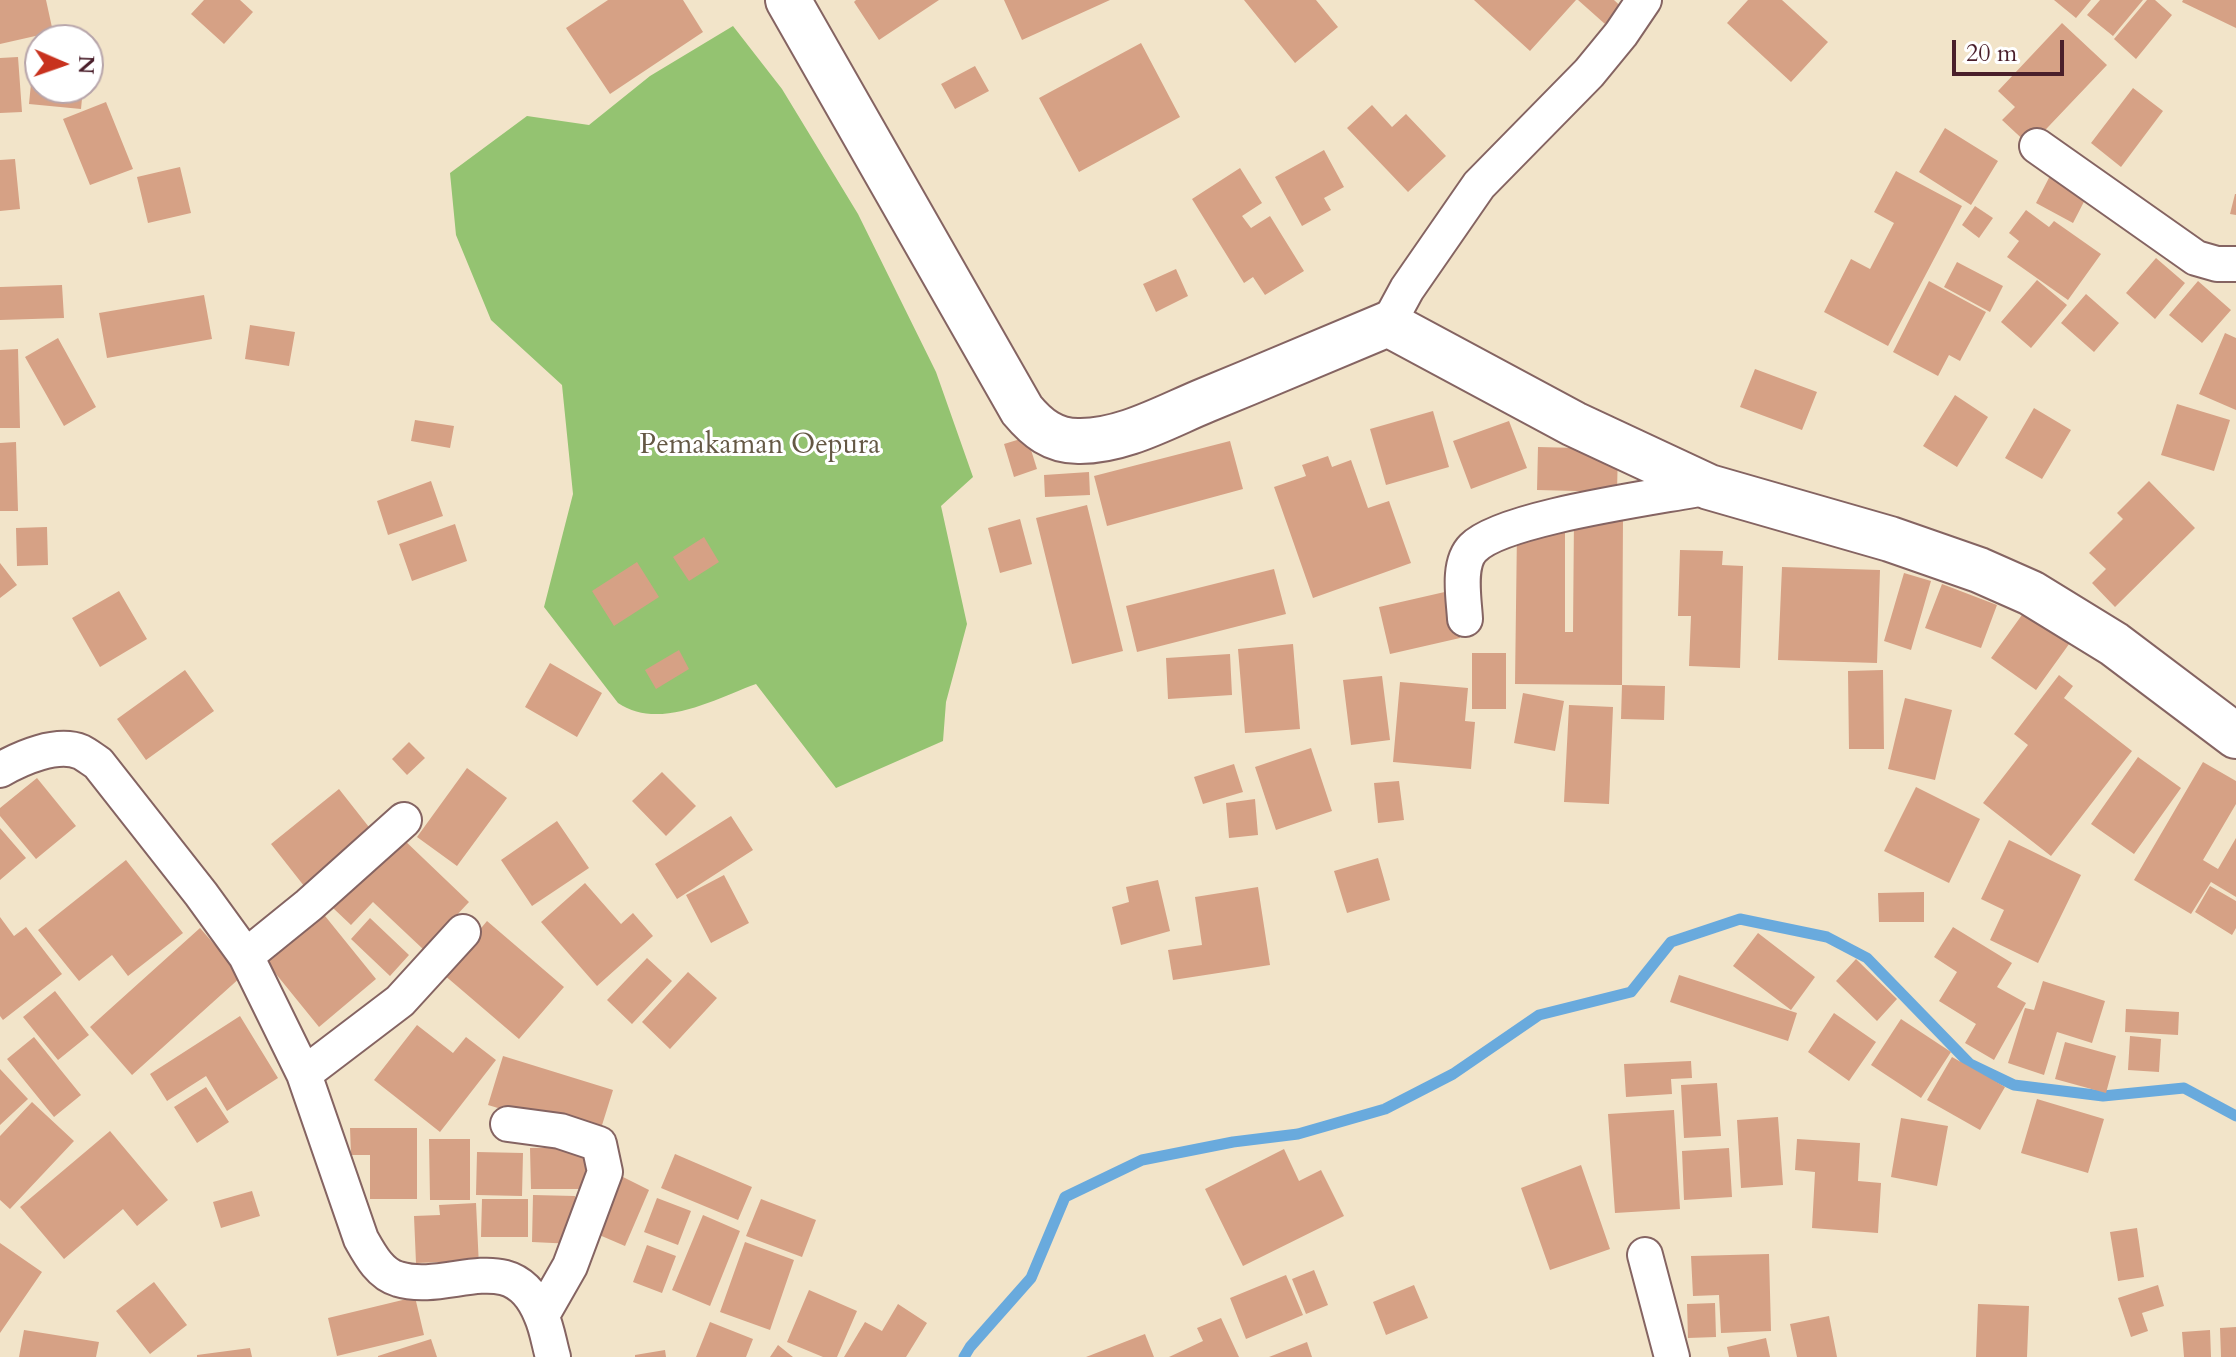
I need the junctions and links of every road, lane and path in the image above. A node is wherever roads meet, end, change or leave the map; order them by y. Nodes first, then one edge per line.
1 (788, 0) edge
2 (1644, 0) edge
3 (2037, 146) dead end
4 (2236, 264) edge
5 (1388, 324) junction
6 (1709, 487) junction
7 (1465, 619) dead end
8 (2236, 736) edge
9 (7, 757) edge
10 (404, 820) dead end
11 (463, 932) dead end
12 (246, 956) junction
13 (304, 1074) junction
14 (508, 1124) dead end
15 (1645, 1255) dead end
16 (542, 1315) junction
17 (553, 1357) edge
18 (1672, 1357) edge

1 - 5 street
2 - 5 street
3 - 4 street
5 - 6 street
6 - 7 street
6 - 8 street
9 - 12 street
10 - 12 street
11 - 13 street
12 - 13 street
13 - 16 street
14 - 16 street
15 - 18 street
16 - 17 street

